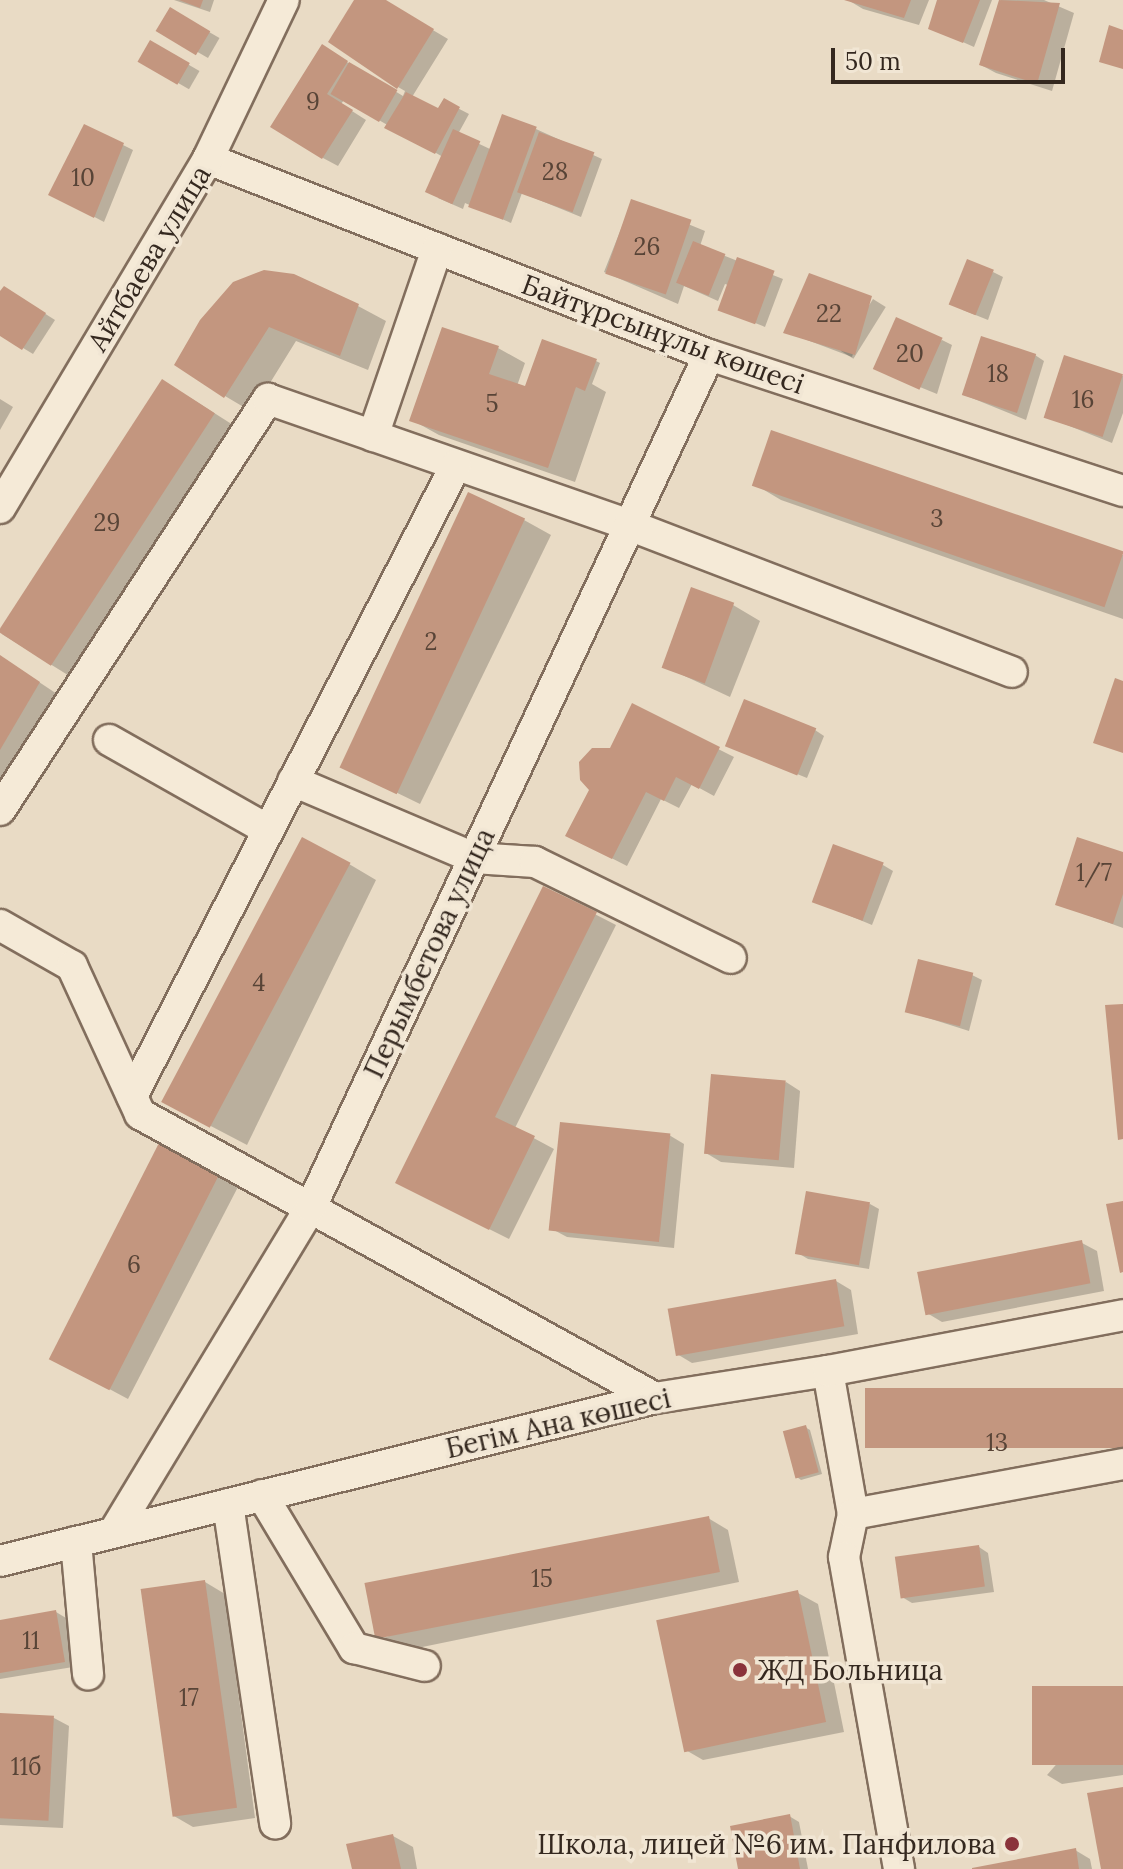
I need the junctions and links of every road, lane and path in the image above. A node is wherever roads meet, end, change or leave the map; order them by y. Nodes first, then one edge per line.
1 (284, 0) edge
2 (208, 159) junction
3 (437, 249) junction
4 (709, 355) junction
5 (373, 436) junction
6 (456, 465) junction
7 (1123, 491) edge
8 (0, 508) edge
9 (629, 525) junction
10 (1012, 672) dead end
11 (109, 740) dead end
12 (293, 781) junction
13 (0, 810) edge
14 (268, 830) junction
15 (474, 858) junction
16 (0, 925) edge
17 (731, 958) dead end
18 (132, 1096) junction
19 (311, 1207) junction
20 (1123, 1315) edge
21 (828, 1371) junction
22 (655, 1398) junction
23 (1123, 1464) edge
24 (262, 1495) junction
25 (228, 1504) junction
26 (853, 1514) junction
27 (114, 1532) junction
28 (76, 1542) junction
29 (0, 1561) edge
30 (425, 1666) dead end
31 (88, 1674) dead end
32 (275, 1824) dead end
33 (899, 1869) edge

1 - 2 street, Айтбаева улица
2 - 3 street, Байтұрсынұлы көшесі
2 - 8 street, Айтбаева улица
3 - 4 street, Байтұрсынұлы көшесі
3 - 5 street
4 - 7 street, Байтұрсынұлы көшесі
4 - 9 street, Перымбетова улица
5 - 6 street
5 - 13 street
6 - 9 street
6 - 12 street
9 - 10 street
9 - 15 street, Перымбетова улица
11 - 14 street
12 - 14 street
12 - 15 street
14 - 18 street
15 - 17 street
15 - 19 street, Перымбетова улица
16 - 18 street
18 - 19 street
19 - 22 street
19 - 27 street, Перымбетова улица
20 - 21 street, Бегім Ана көшесі
21 - 22 street, Бегім Ана көшесі
21 - 26 street
22 - 24 street, Бегім Ана көшесі
23 - 26 street
24 - 25 street, Бегім Ана көшесі
24 - 30 street
25 - 27 street, Бегім Ана көшесі
25 - 32 street
26 - 33 street
27 - 28 street, Бегім Ана көшесі
28 - 29 street, Бегім Ана көшесі
28 - 31 street

